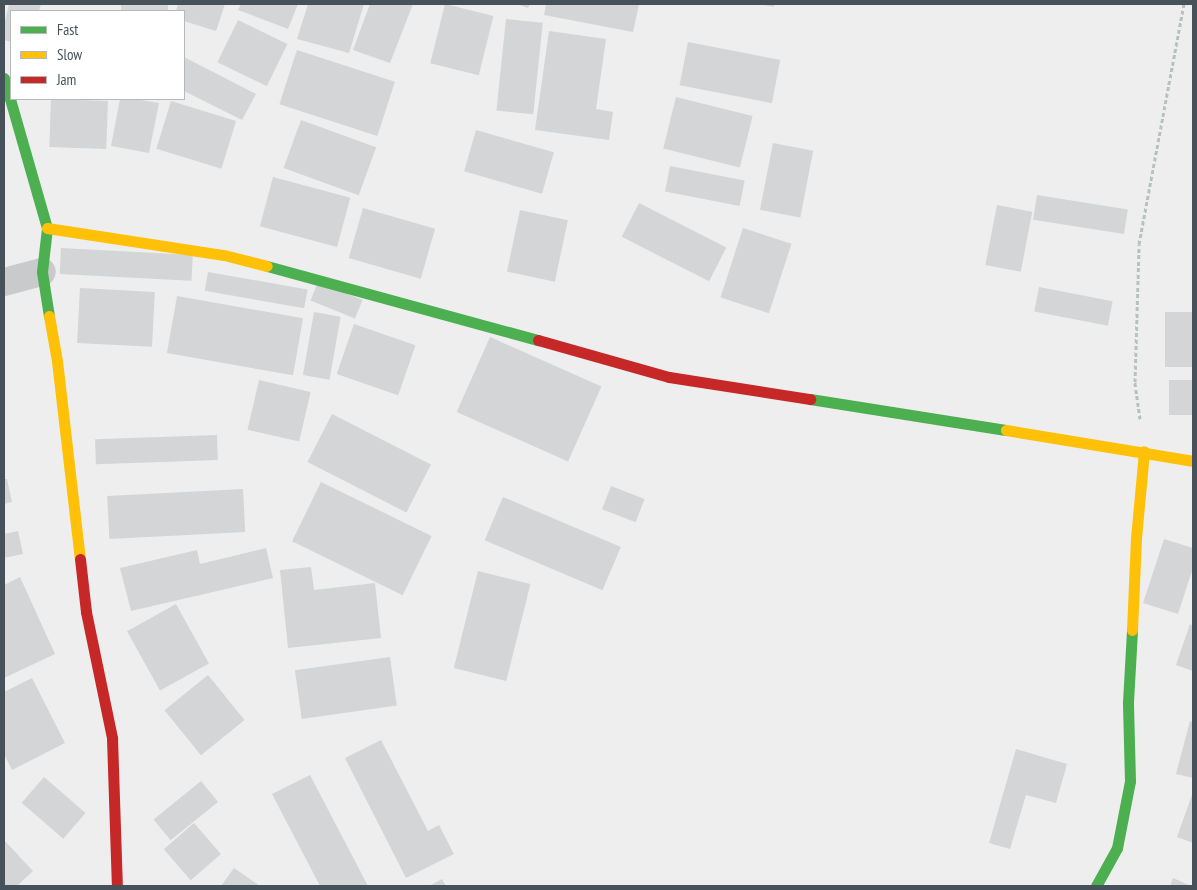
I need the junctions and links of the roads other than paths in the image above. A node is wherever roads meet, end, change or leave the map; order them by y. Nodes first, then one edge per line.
1 (4, 78) edge
2 (10, 99) edge
3 (10, 100) edge
4 (47, 228) junction
5 (42, 272) junction
6 (4, 282) edge
7 (1144, 450) junction
8 (1193, 461) edge
9 (117, 886) edge
10 (1096, 886) edge

1 - 2 street
3 - 4 street
4 - 5 street
4 - 7 street
5 - 6 street
5 - 9 street
7 - 8 street
7 - 10 street

